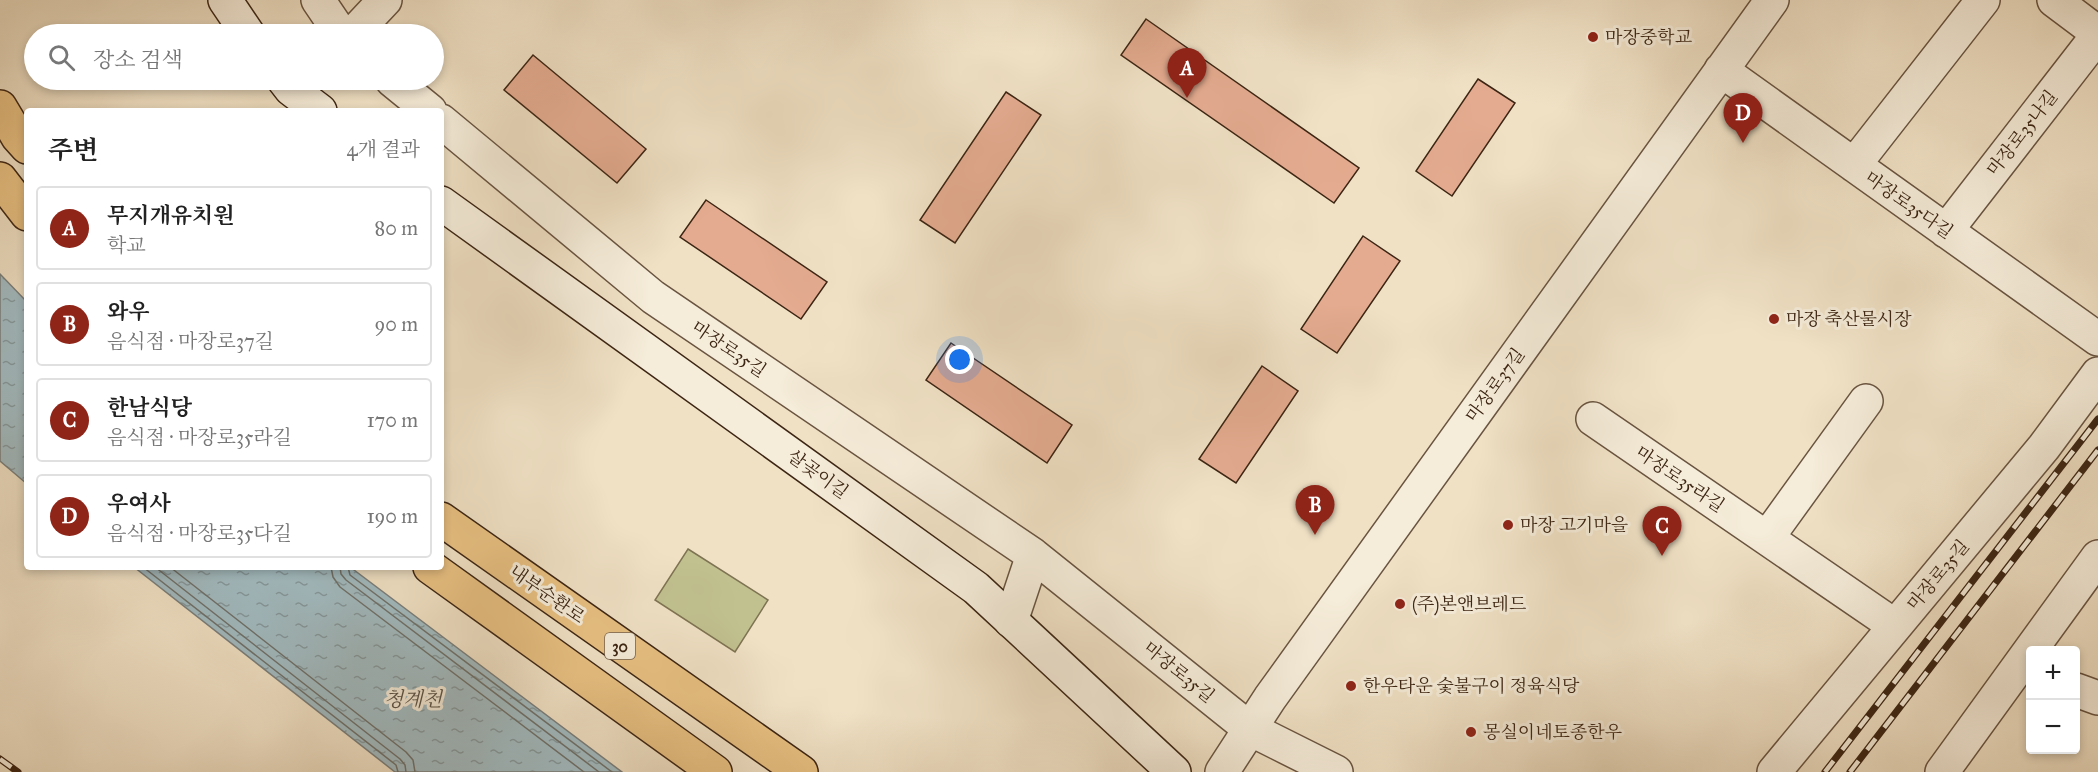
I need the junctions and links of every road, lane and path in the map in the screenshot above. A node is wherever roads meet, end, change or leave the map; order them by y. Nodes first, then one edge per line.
1 (225, 0) edge
2 (318, 0) edge
3 (385, 0) edge
4 (1772, 0) edge
5 (1983, 0) edge
6 (2054, 0) edge
7 (241, 24) edge
8 (334, 24) edge
9 (362, 24) edge
10 (2098, 34) edge
11 (1721, 70) junction
12 (292, 90) edge
13 (404, 90) edge
14 (0, 107) edge
15 (316, 108) edge
16 (426, 108) edge
17 (444, 123) edge
18 (24, 144) edge
19 (1854, 165) junction
20 (0, 180) edge
21 (444, 205) edge
22 (24, 210) edge
23 (1946, 231) junction
24 (2098, 339) edge
25 (2098, 374) edge
26 (1866, 401) dead end
27 (1593, 419) dead end
28 (444, 521) edge
29 (1767, 538) junction
30 (1033, 555) junction
31 (2098, 557) edge
32 (434, 570) edge
33 (1011, 621) junction
34 (1895, 626) junction
35 (2024, 671) edge
36 (2080, 691) edge
37 (2098, 698) edge
38 (1250, 729) junction
39 (715, 772) edge
40 (801, 772) edge
41 (1174, 772) edge
42 (1222, 772) edge
43 (1336, 772) edge
44 (1774, 772) edge
45 (1942, 772) edge

1 - 7 street
2 - 8 street
3 - 9 street
4 - 11 street, 마장로37길
5 - 19 street
6 - 10 street, 마장로35나길
10 - 23 street, 마장로35나길
11 - 19 street, 마장로35다길
11 - 38 street, 마장로37길
12 - 15 street
13 - 16 street
14 - 18 highway
17 - 30 street, 마장로35길
19 - 23 street, 마장로35다길
20 - 22 highway
21 - 33 street, 살곶이길
23 - 24 street, 마장로35다길
25 - 34 street, 마장로35길
26 - 29 street
27 - 29 street, 마장로35라길
28 - 40 highway, 내부순환로 / 30
29 - 34 street, 마장로35라길
30 - 33 street
30 - 38 street, 마장로35길
31 - 35 street
32 - 39 highway, 30
33 - 41 street, 살곶이길
34 - 44 street, 마장로35길
35 - 45 street
36 - 37 street
38 - 42 street, 마장로37길
38 - 43 street, 마장로35길

